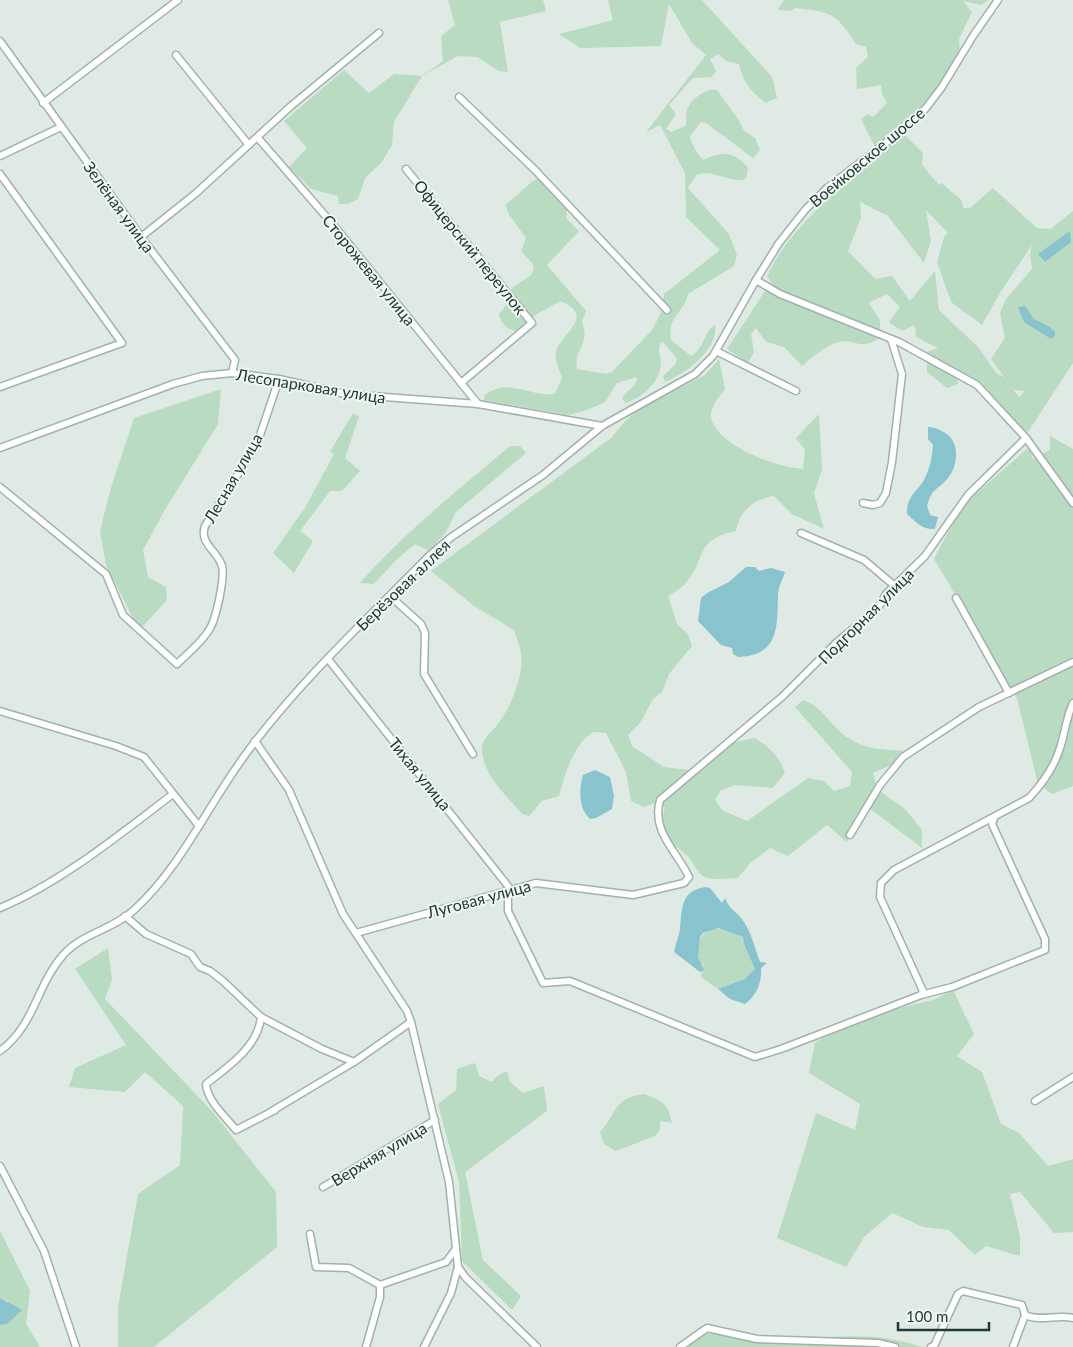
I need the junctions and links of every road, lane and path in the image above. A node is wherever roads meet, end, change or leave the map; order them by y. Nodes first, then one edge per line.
1 (178, 0) edge
2 (998, 0) edge
3 (379, 33) dead end
4 (0, 41) edge
5 (176, 55) dead end
6 (459, 97) dead end
7 (43, 103) junction
8 (61, 127) junction
9 (258, 138) junction
10 (249, 145) junction
11 (0, 156) edge
12 (406, 169) dead end
13 (0, 174) edge
14 (141, 237) junction
15 (756, 280) junction
16 (667, 310) dead end
17 (892, 339) junction
18 (716, 351) junction
19 (232, 373) junction
20 (279, 379) junction
21 (461, 383) junction
22 (0, 387) edge
23 (796, 391) dead end
24 (478, 404) junction
25 (602, 426) junction
26 (1026, 438) junction
27 (0, 448) edge
28 (0, 487) edge
29 (863, 503) dead end
30 (1073, 503) edge
31 (801, 533) dead end
32 (896, 587) junction
33 (390, 596) junction
34 (956, 598) dead end
35 (328, 658) junction
36 (1073, 662) edge
37 (1009, 692) junction
38 (778, 699) joint
39 (1073, 703) edge
40 (0, 711) edge
41 (255, 741) junction
42 (473, 754) dead end
43 (173, 794) junction
44 (994, 818) junction
45 (199, 826) junction
46 (850, 836) dead end
47 (508, 891) junction
48 (0, 908) edge
49 (125, 916) junction
50 (356, 933) junction
51 (922, 995) junction
52 (261, 1017) junction
53 (411, 1022) junction
54 (0, 1051) edge
55 (354, 1062) junction
56 (1073, 1077) edge
57 (1036, 1101) dead end
58 (435, 1120) junction
59 (0, 1166) edge
60 (323, 1187) dead end
61 (310, 1234) dead end
62 (455, 1250) junction
63 (446, 1262) junction
64 (458, 1267) junction
65 (380, 1285) junction
66 (1025, 1315) junction
67 (1073, 1318) edge
68 (76, 1347) edge
69 (366, 1347) edge
70 (424, 1347) edge
71 (537, 1347) edge
72 (680, 1347) edge
73 (895, 1347) edge
74 (931, 1347) edge
75 (1013, 1347) edge

1 - 7 street
2 - 15 street, Воейковское шоссе
3 - 9 street
4 - 7 street, Зелёная улица
5 - 10 street
6 - 16 street
7 - 8 street, Зелёная улица
8 - 11 street
8 - 14 street, Зелёная улица
9 - 10 street
9 - 21 street, Сторожевая улица
10 - 14 street
12 - 21 street, Офицерский переулок
13 - 22 street
14 - 19 street, Зелёная улица
15 - 17 street
15 - 18 street, Воейковское шоссе
17 - 26 street
17 - 29 street
18 - 23 street
18 - 25 street, Воейковское шоссе
19 - 20 street, Лесопарковая улица
19 - 27 street, Лесопарковая улица
20 - 24 street, Лесопарковая улица
20 - 28 street, Лесная улица
21 - 24 street, Сторожевая улица
24 - 25 street, Лесопарковая улица
25 - 33 street, Берёзовая аллея
26 - 30 street
26 - 32 street, Подгорная улица
31 - 32 street
32 - 38 street, Подгорная улица
33 - 35 street, Берёзовая аллея
33 - 42 street
34 - 37 street
35 - 41 street, Берёзовая аллея
35 - 47 street, Тихая улица
36 - 37 street
37 - 46 street
38 - 47 street, Луговая улица
39 - 44 street
40 - 43 street
41 - 45 street, Берёзовая аллея
41 - 50 street
43 - 45 street
43 - 48 street
44 - 51 street
44 - 51 street
45 - 49 street
47 - 50 street, Луговая улица
47 - 51 street
49 - 52 street
49 - 54 street
50 - 53 street
52 - 55 street
52 - 55 street
53 - 55 street
53 - 58 street
56 - 57 street
58 - 60 street, Верхняя улица
58 - 62 street
59 - 68 street
61 - 65 street
62 - 63 street
62 - 64 street
63 - 64 street
63 - 65 street
64 - 70 street
64 - 71 street
65 - 69 street
66 - 67 street
66 - 74 street
66 - 75 street
72 - 73 street

